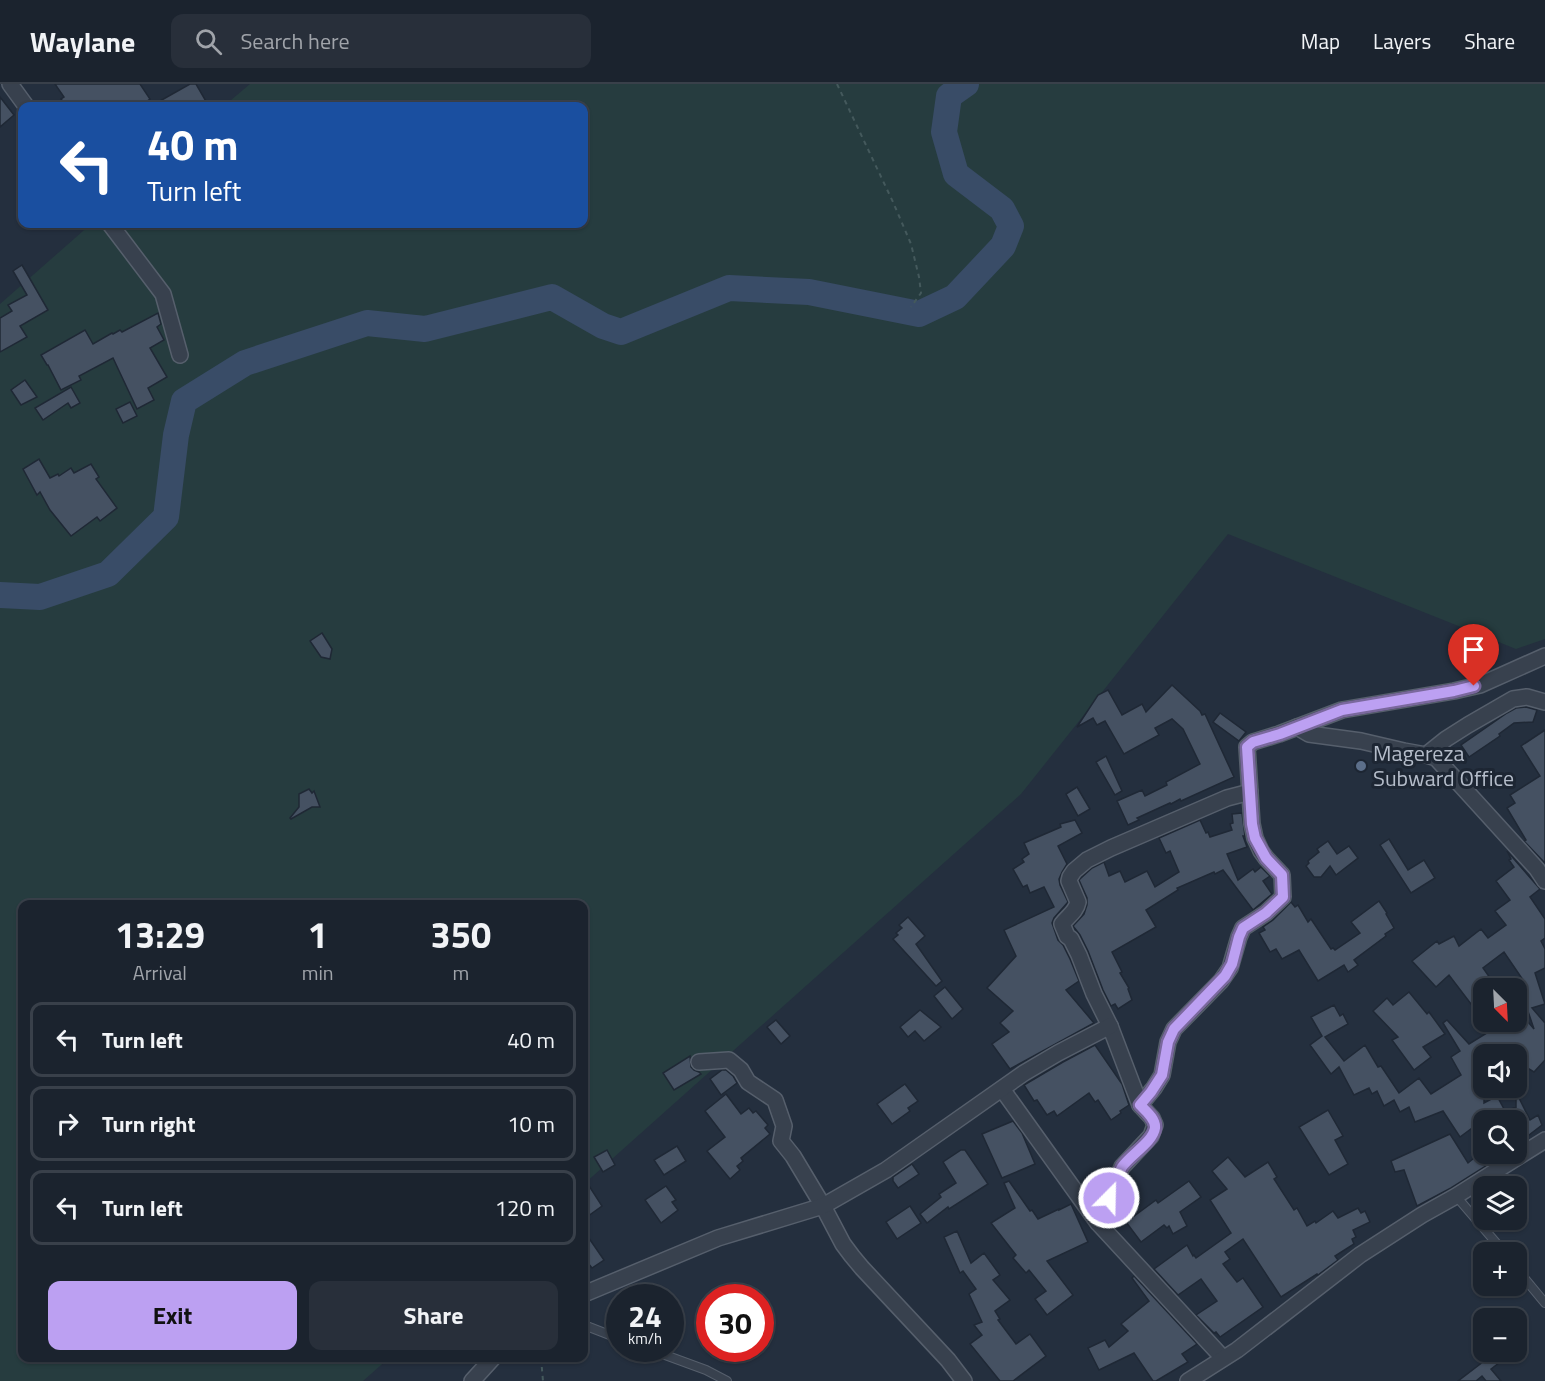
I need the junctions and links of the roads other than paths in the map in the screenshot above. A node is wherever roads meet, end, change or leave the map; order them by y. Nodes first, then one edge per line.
1 (10, 84) edge
2 (23, 102) edge
3 (113, 228) edge
4 (180, 355) dead end
5 (1545, 656) edge
6 (1545, 702) edge
7 (1297, 727) junction
8 (1426, 755) junction
9 (1250, 792) junction
10 (1545, 881) edge
11 (1110, 1026) junction
12 (699, 1062) dead end
13 (1002, 1089) junction
14 (1140, 1105) junction
15 (1545, 1140) edge
16 (1456, 1196) junction
17 (823, 1206) junction
18 (1098, 1223) junction
19 (1495, 1242) edge
20 (1527, 1281) edge
21 (588, 1292) edge
22 (1545, 1303) edge
23 (588, 1327) edge
24 (606, 1334) edge
25 (1223, 1358) junction
26 (490, 1362) edge
27 (684, 1362) edge
28 (472, 1381) edge
29 (727, 1381) edge
30 (964, 1381) edge
31 (1188, 1381) edge

1 - 2 street
3 - 4 street
5 - 7 street
6 - 8 street
7 - 8 street
7 - 9 street
8 - 10 street
9 - 11 street
9 - 14 street
11 - 13 street
11 - 14 street
12 - 17 street
13 - 17 street
13 - 18 street
14 - 18 street
15 - 16 street
16 - 19 lane
16 - 25 street
17 - 21 street
17 - 30 street
18 - 25 street
20 - 22 lane
23 - 24 lane
25 - 31 street
26 - 28 street
27 - 29 lane

